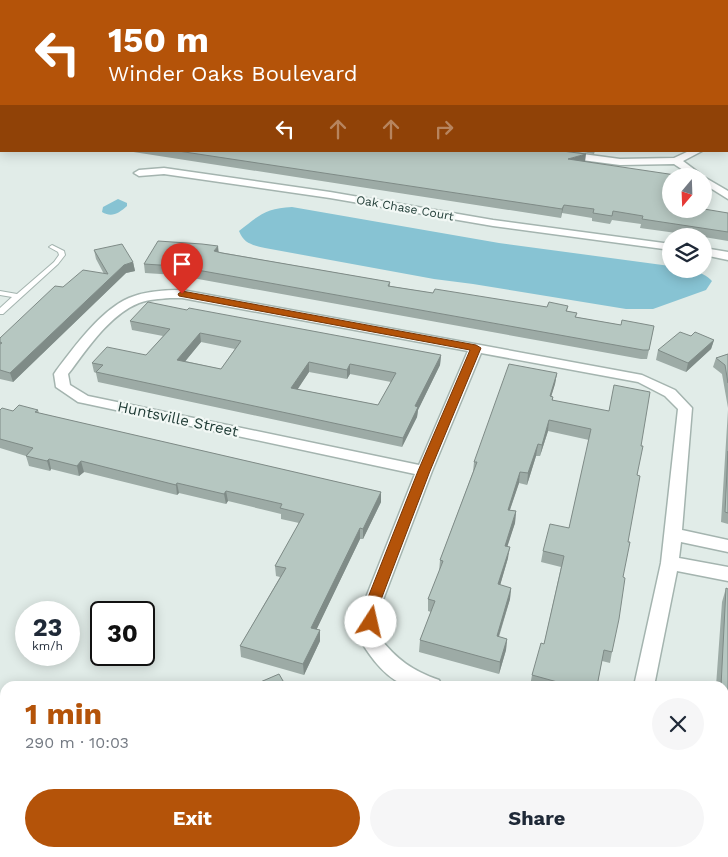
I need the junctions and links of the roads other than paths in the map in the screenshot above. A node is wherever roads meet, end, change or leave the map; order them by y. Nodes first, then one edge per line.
1 (544, 152) edge
2 (695, 152) edge
3 (676, 161) junction
4 (686, 168) edge
5 (140, 173) dead end
6 (712, 185) edge
7 (728, 196) edge
8 (662, 246) edge
9 (52, 247) dead end
10 (712, 253) edge
11 (728, 256) edge
12 (0, 293) edge
13 (18, 296) junction
14 (0, 312) edge
15 (476, 348) junction
16 (424, 471) junction
17 (673, 534) junction
18 (728, 546) edge
19 (670, 563) junction
20 (728, 574) edge
21 (414, 681) edge
22 (645, 681) edge

1 - 3 street
2 - 3 street
3 - 4 street
5 - 8 street, Oak Chase Court
6 - 7 street
9 - 13 lane
10 - 11 street
12 - 13 lane
13 - 14 lane
15 - 16 street
15 - 16 street, Huntsville Street
15 - 17 street
16 - 21 street
17 - 18 street
17 - 19 street
19 - 20 street
19 - 22 street

